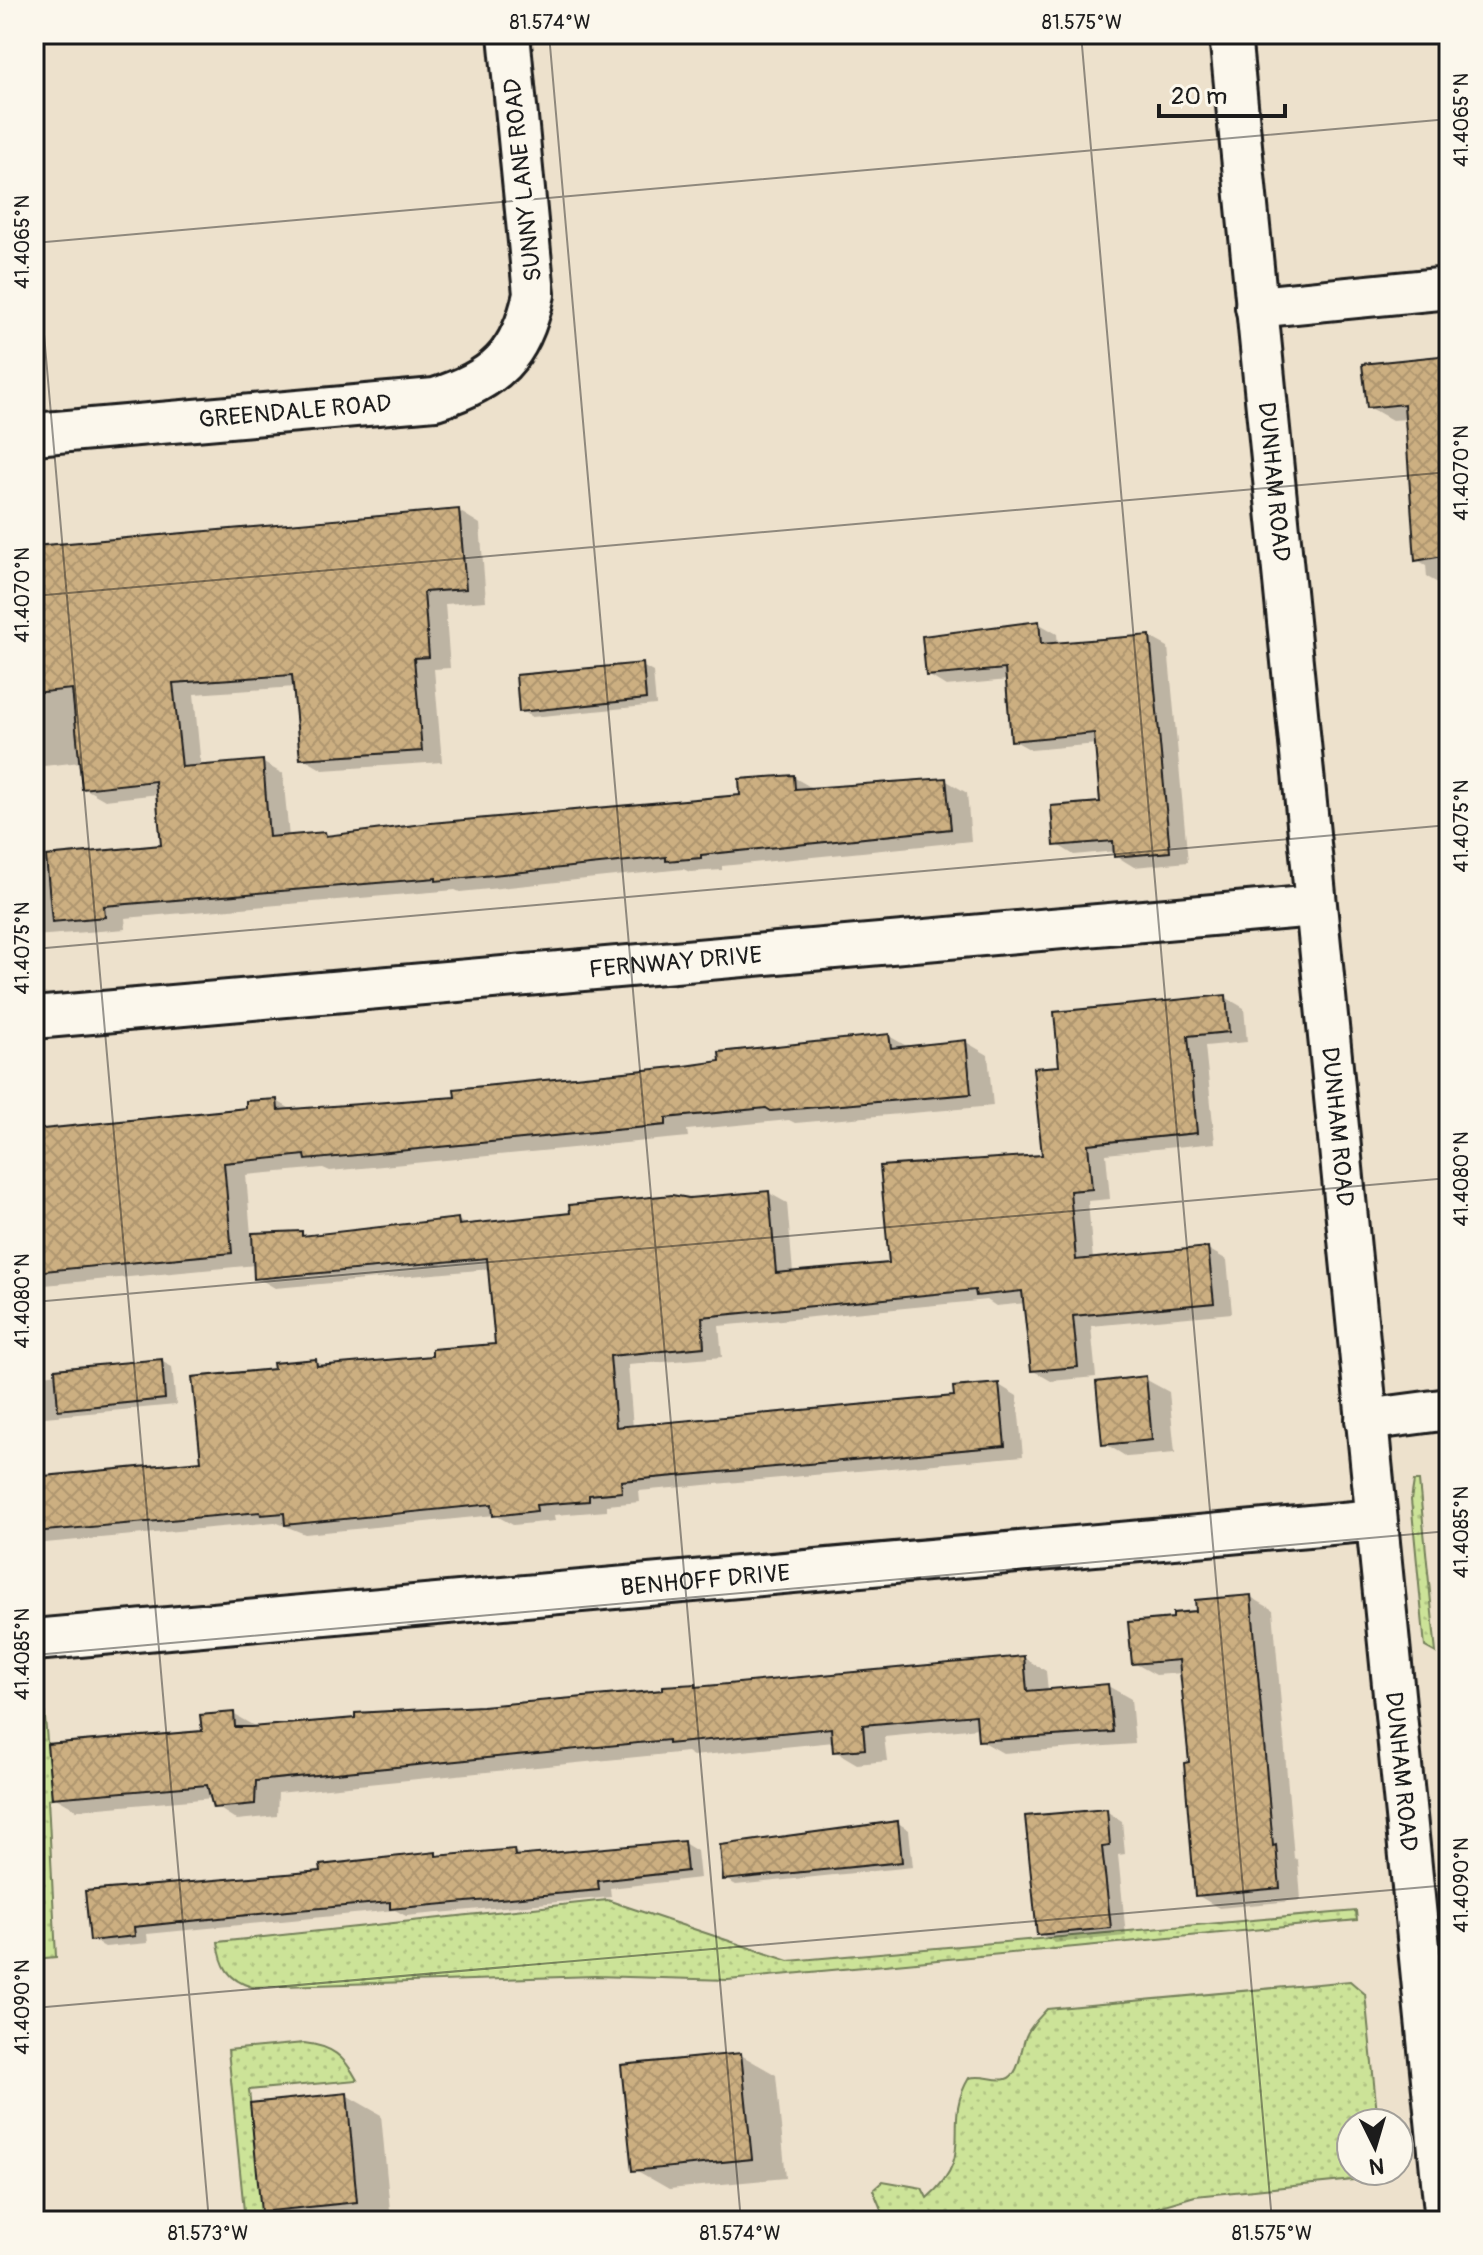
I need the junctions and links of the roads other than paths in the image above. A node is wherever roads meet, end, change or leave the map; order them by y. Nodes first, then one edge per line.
1 (509, 34) edge
2 (1230, 34) edge
3 (1449, 288) edge
4 (1256, 307) junction
5 (527, 326) joint
6 (34, 434) edge
7 (1315, 906) junction
8 (34, 1018) edge
9 (1449, 1409) edge
10 (1366, 1420) junction
11 (1376, 1520) junction
12 (34, 1640) edge
13 (1437, 2009) edge
14 (1446, 2221) edge

1 - 5 street, SUNNY LANE ROAD
2 - 4 street, DUNHAM ROAD
3 - 4 street
4 - 7 street, DUNHAM ROAD
5 - 6 street, GREENDALE ROAD
7 - 8 street, FERNWAY DRIVE
7 - 10 street, DUNHAM ROAD
9 - 10 street
10 - 11 street, DUNHAM ROAD
11 - 12 street, BENHOFF DRIVE
11 - 13 street, DUNHAM ROAD
13 - 14 street, DUNHAM ROAD

